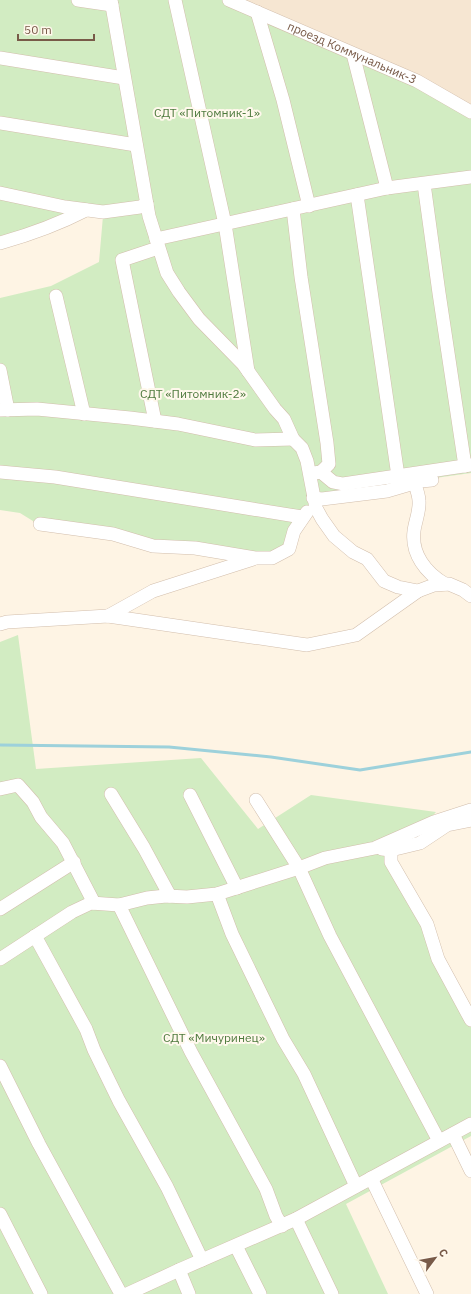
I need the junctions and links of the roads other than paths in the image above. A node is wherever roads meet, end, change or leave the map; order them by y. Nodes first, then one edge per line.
1 (78, 0) edge
2 (175, 0) edge
3 (229, 0) edge
4 (111, 2) edge
5 (257, 12) junction
6 (353, 54) junction
7 (0, 58) edge
8 (124, 78) junction
9 (471, 112) edge
10 (0, 123) edge
11 (136, 145) junction
12 (471, 177) edge
13 (424, 184) junction
14 (387, 188) junction
15 (0, 193) edge
16 (358, 196) junction
17 (147, 204) junction
18 (309, 206) junction
19 (293, 209) junction
20 (86, 210) junction
21 (225, 224) junction
22 (0, 243) edge
23 (157, 244) junction
24 (56, 296) dead end
25 (0, 370) edge
26 (249, 373) junction
27 (4, 410) edge
28 (84, 414) junction
29 (155, 421) junction
30 (293, 440) junction
31 (469, 469) edge
32 (0, 472) edge
33 (316, 473) junction
34 (398, 476) junction
35 (415, 483) junction
36 (315, 503) junction
37 (302, 517) junction
38 (40, 524) dead end
39 (255, 558) junction
40 (444, 584) junction
41 (418, 591) junction
42 (471, 596) edge
43 (108, 616) junction
44 (0, 624) edge
45 (0, 790) edge
46 (111, 794) dead end
47 (190, 795) dead end
48 (256, 800) dead end
49 (471, 810) edge
50 (471, 820) edge
51 (375, 848) junction
52 (390, 850) junction
53 (74, 862) junction
54 (299, 868) junction
55 (237, 888) junction
56 (217, 894) junction
57 (170, 896) junction
58 (94, 903) junction
59 (120, 905) junction
60 (0, 909) edge
61 (35, 936) junction
62 (0, 959) edge
63 (471, 1020) edge
64 (0, 1066) edge
65 (471, 1124) edge
66 (453, 1134) junction
67 (439, 1141) junction
68 (471, 1171) edge
69 (371, 1178) junction
70 (356, 1186) junction
71 (0, 1214) edge
72 (296, 1220) junction
73 (282, 1226) junction
74 (236, 1246) junction
75 (202, 1260) junction
76 (179, 1270) junction
77 (41, 1294) edge
78 (121, 1294) edge
79 (127, 1294) edge
80 (189, 1294) edge
81 (260, 1294) edge
82 (332, 1294) edge
83 (427, 1294) edge

1 - 4 street
2 - 21 street
3 - 5 street, проезд Коммунальник-3
4 - 8 street
5 - 6 street, проезд Коммунальник-3
5 - 18 street
6 - 9 street, проезд Коммунальник-3
6 - 14 street
7 - 8 street
8 - 11 street
10 - 11 street
11 - 17 street
12 - 13 street
13 - 14 street
13 - 31 street
14 - 16 street
15 - 20 street
16 - 18 street
16 - 34 street
17 - 20 street
17 - 23 street
18 - 19 street
19 - 21 street
19 - 33 street
20 - 22 street
21 - 23 street
21 - 26 street
23 - 26 street
23 - 29 street
24 - 28 street
25 - 27 street
26 - 30 street
27 - 28 street
28 - 29 street
29 - 30 street
30 - 33 street
31 - 34 street
31 - 35 street
32 - 37 street
33 - 34 street
33 - 36 street
35 - 36 street
35 - 40 street
36 - 37 street
36 - 41 street
37 - 39 street
38 - 39 street
39 - 43 street
40 - 41 street
40 - 42 street
41 - 43 street
43 - 44 street
45 - 53 street
46 - 57 street
47 - 55 street
48 - 54 street
49 - 51 street
50 - 52 street
51 - 52 street
51 - 54 street
52 - 63 street
53 - 58 street
53 - 60 street
54 - 55 street
54 - 67 street
55 - 56 street
56 - 57 street
56 - 70 street
57 - 59 street
58 - 59 street
58 - 61 street
59 - 73 street
61 - 62 street
61 - 75 street
64 - 78 street
65 - 66 street
66 - 67 street
66 - 68 street
67 - 69 street
69 - 70 street
69 - 83 street
70 - 72 street
71 - 77 street
72 - 73 street
72 - 82 street
73 - 74 street
74 - 75 street
74 - 81 street
75 - 76 street
76 - 79 street
76 - 80 street

